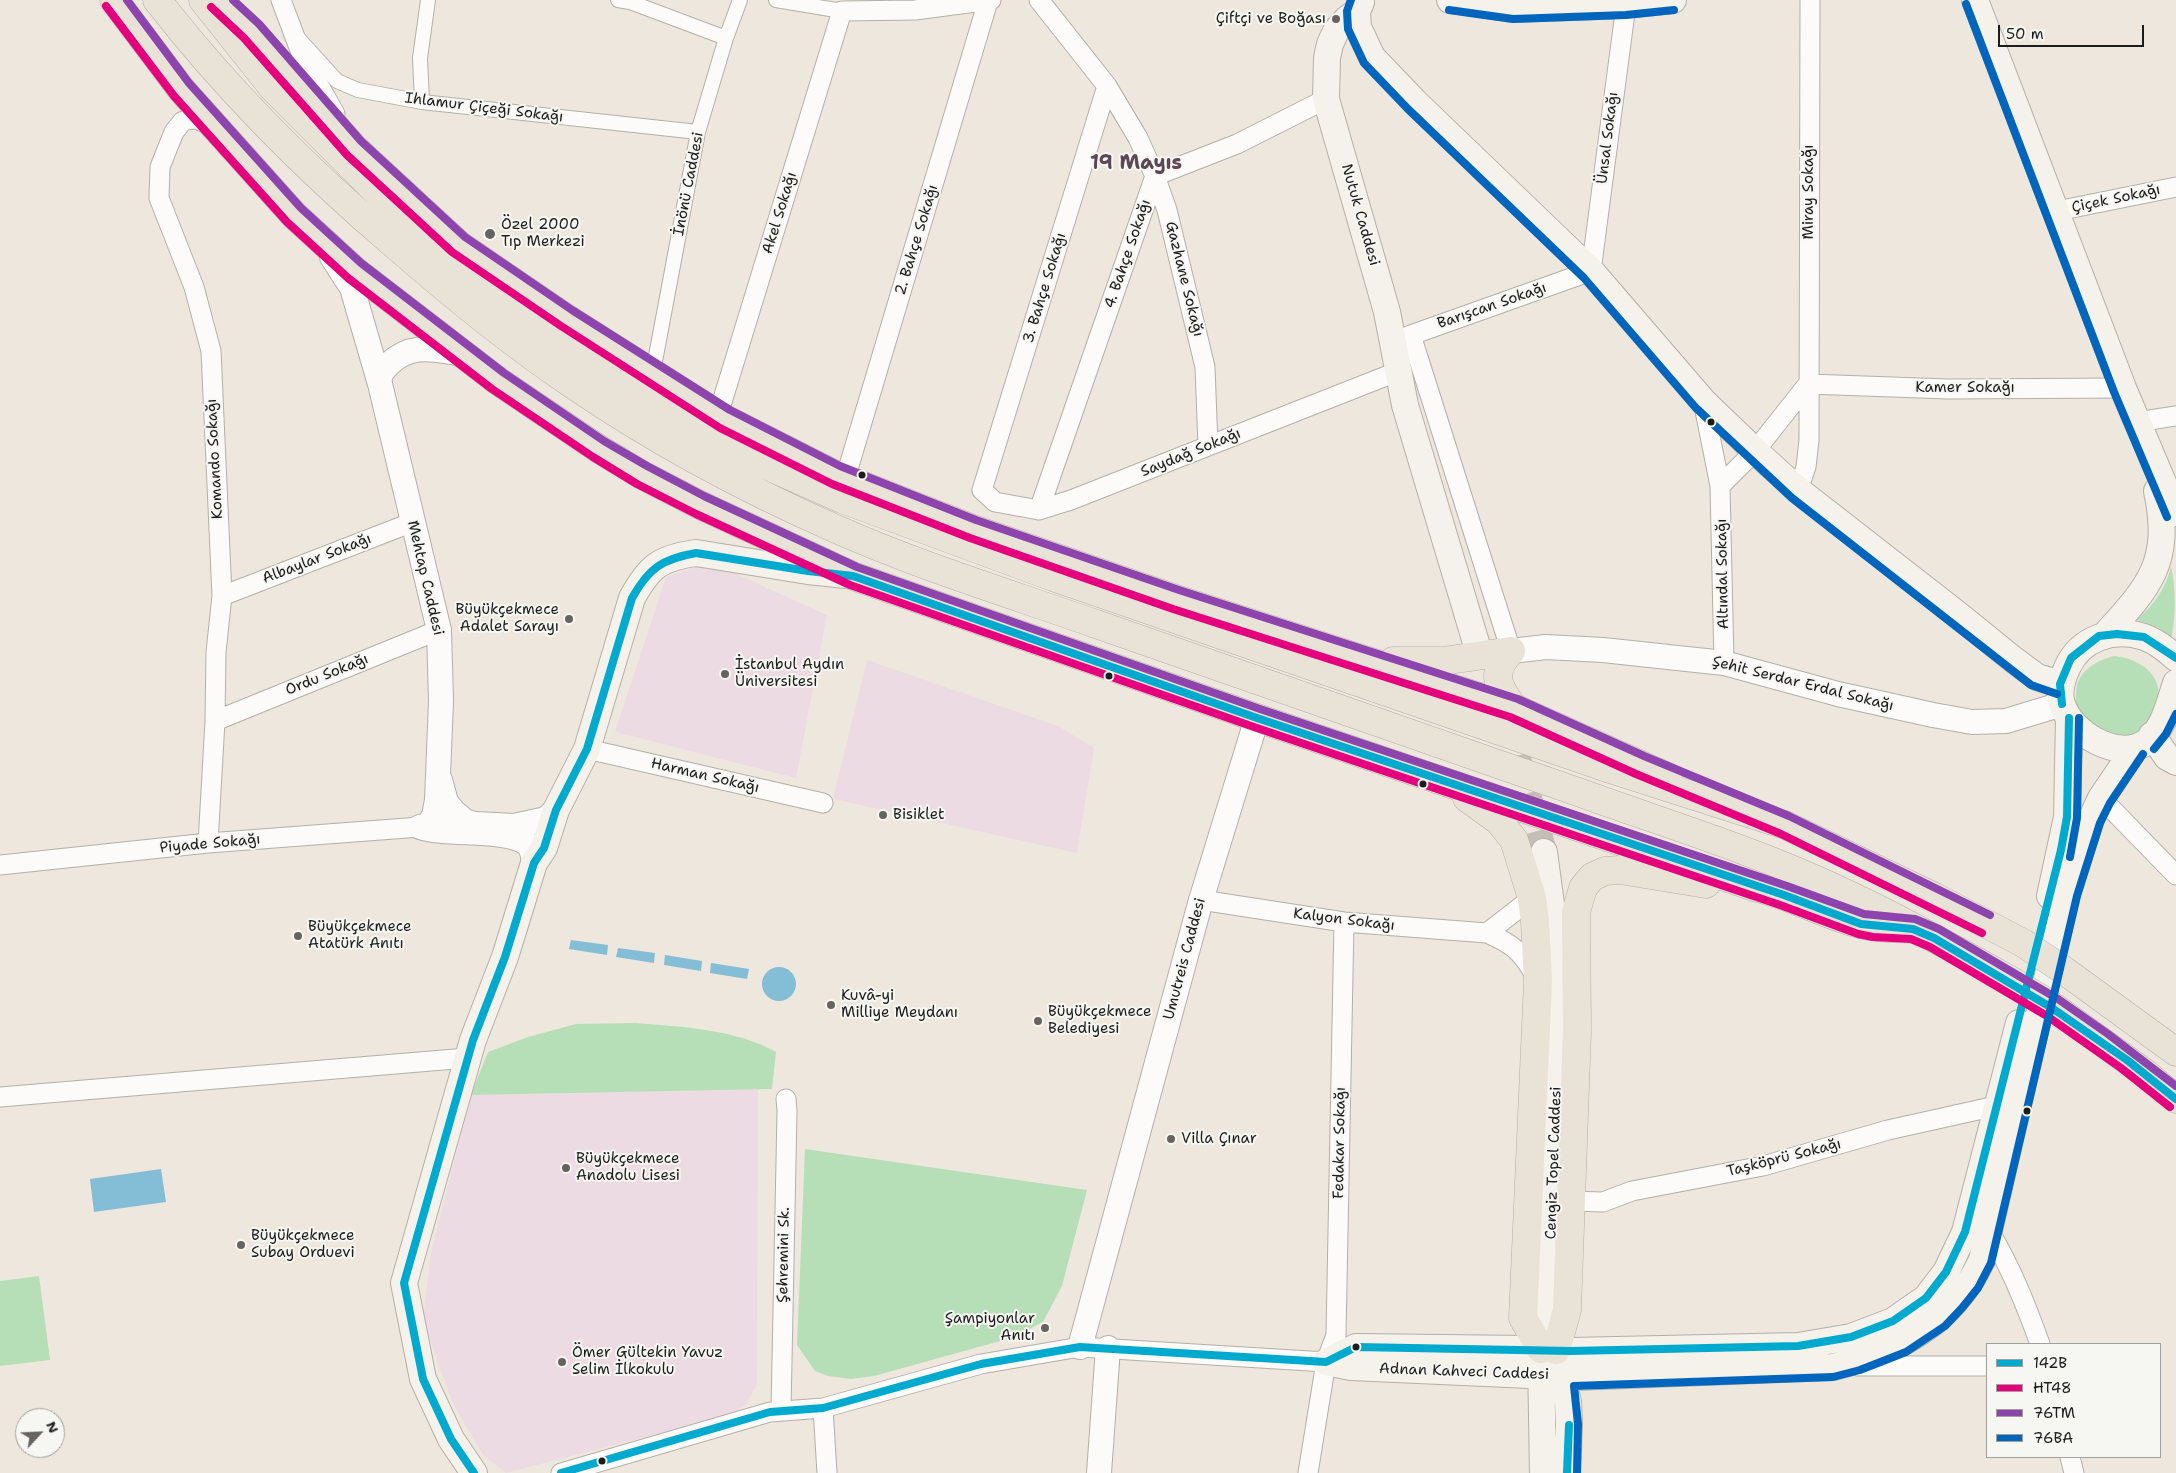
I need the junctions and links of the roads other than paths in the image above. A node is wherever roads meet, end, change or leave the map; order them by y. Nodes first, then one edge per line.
1 (114, 0) edge
2 (157, 0) edge
3 (203, 0) edge
4 (218, 0) edge
5 (281, 0) edge
6 (428, 0) edge
7 (618, 0) edge
8 (740, 0) edge
9 (776, 0) edge
10 (990, 0) edge
11 (1039, 0) edge
12 (1450, 0) edge
13 (1673, 0) edge
14 (1810, 0) edge
15 (1975, 0) edge
16 (1626, 4) junction
17 (1514, 5) edge
18 (1360, 6) edge
19 (842, 11) junction
20 (293, 32) junction
21 (726, 38) junction
22 (1107, 86) junction
23 (1326, 99) junction
24 (422, 102) junction
25 (214, 126) junction
26 (698, 132) junction
27 (354, 148) junction
28 (1155, 176) junction
29 (2176, 187) edge
30 (2057, 211) junction
31 (294, 215) junction
32 (1591, 271) junction
33 (1402, 339) junction
34 (466, 354) junction
35 (1399, 371) junction
36 (653, 372) junction
37 (380, 384) junction
38 (1808, 384) junction
39 (2123, 388) junction
40 (1703, 401) junction
41 (718, 415) junction
42 (2176, 416) edge
43 (2136, 422) junction
44 (1208, 446) junction
45 (1755, 451) junction
46 (2149, 454) junction
47 (845, 479) junction
48 (1720, 486) junction
49 (982, 490) joint
50 (1798, 490) junction
51 (1039, 510) junction
52 (2176, 513) edge
53 (413, 522) junction
54 (853, 576) junction
55 (222, 596) junction
56 (439, 630) junction
57 (2104, 636) junction
58 (1482, 643) dead end
59 (1511, 651) junction
60 (2176, 658) edge
61 (1368, 662) junction
62 (1724, 663) junction
63 (2176, 684) edge
64 (2064, 702) junction
65 (1514, 708) junction
66 (1257, 718) junction
67 (216, 721) junction
68 (2144, 742) junction
69 (587, 749) junction
70 (2176, 762) edge
71 (439, 776) junction
72 (1451, 784) junction
73 (2101, 798) junction
74 (823, 803) dead end
75 (556, 810) junction
76 (1786, 825) junction
77 (420, 827) junction
78 (208, 843) junction
79 (1538, 853) tunnel mouth
80 (534, 864) junction
81 (0, 865) edge
82 (2176, 875) edge
83 (1757, 888) junction
84 (1532, 898) junction
85 (1201, 900) junction
86 (1344, 922) junction
87 (1914, 928) junction
88 (1487, 933) junction
89 (1538, 981) junction
90 (2176, 1052) edge
91 (467, 1058) junction
92 (0, 1097) edge
93 (786, 1099) dead end
94 (2176, 1099) edge
95 (1996, 1106) junction
96 (1571, 1201) junction
97 (1989, 1231) junction
98 (2040, 1343) edge
99 (1080, 1347) junction
100 (1108, 1348) junction
101 (1326, 1362) junction
102 (1833, 1366) junction
103 (1986, 1366) edge
104 (1548, 1370) junction
105 (823, 1408) junction
106 (781, 1412) junction
107 (2070, 1458) edge
108 (474, 1473) edge
109 (561, 1473) edge
110 (827, 1473) edge
111 (1099, 1473) edge
112 (1308, 1473) edge
113 (1543, 1473) edge
114 (1567, 1473) edge
115 (2074, 1473) edge

1 - 25 main road
2 - 87 main road
3 - 76 main road
4 - 27 main road
5 - 20 street
6 - 24 street
7 - 21 street
8 - 21 street, İnönü Caddesi
9 - 19 street
10 - 19 street
10 - 47 street, 2. Bahçe Sokağı
11 - 22 street, Gazhane Sokağı
12 - 17 main road
13 - 16 main road
14 - 38 street, Miray Sokağı
15 - 30 main road
16 - 17 main road
16 - 32 street, Ünsal Sokağı
18 - 23 main road, Nutuk Caddesi
18 - 32 main road
19 - 41 street, Akel Sokağı
20 - 24 street, Ihlamur Çiçeği Sokağı
20 - 27 street
21 - 26 street, İnönü Caddesi
22 - 28 street, Gazhane Sokağı
22 - 49 street, 3. Bahçe Sokağı
23 - 28 street
23 - 33 main road, Nutuk Caddesi
24 - 26 street, Ihlamur Çiçeği Sokağı
25 - 31 main road
25 - 55 street, Komando Sokağı
26 - 36 street, İnönü Caddesi
27 - 36 main road
28 - 44 street, Gazhane Sokağı
28 - 51 street, 4. Bahçe Sokağı
29 - 30 street, Çiçek Sokağı
30 - 39 main road
31 - 34 main road
31 - 37 street, Mehtap Caddesi
32 - 33 street, Barışcan Sokağı
32 - 40 main road
33 - 35 main road, Nutuk Caddesi
33 - 59 street
34 - 37 street
34 - 54 main road
35 - 44 street, Saydağ Sokağı
35 - 58 main road, Nutuk Caddesi
36 - 41 main road
37 - 53 street, Mehtap Caddesi
38 - 39 street, Kamer Sokağı
38 - 45 street
38 - 50 street, Miray Sokağı
39 - 43 main road
40 - 45 main road
40 - 48 street, Altındal Sokağı
41 - 47 main road
42 - 43 street
43 - 46 main road
44 - 51 street, Saydağ Sokağı
45 - 48 street
45 - 50 main road
46 - 52 main road
46 - 57 main road
47 - 61 main road
48 - 62 street, Altındal Sokağı
49 - 51 street, Saydağ Sokağı
50 - 64 main road
53 - 55 street, Albaylar Sokağı
53 - 56 street, Mehtap Caddesi
54 - 66 main road
54 - 69 main road
55 - 67 street, Komando Sokağı
56 - 67 street, Ordu Sokağı
56 - 71 street, Mehtap Caddesi
57 - 60 main road
57 - 64 main road
59 - 61 main road
59 - 62 street, Şehit Serdar Erdal Sokağı
59 - 65 main road
61 - 65 main road
62 - 64 street, Şehit Serdar Erdal Sokağı
63 - 68 main road, Adnan Kahveci Caddesi
64 - 68 main road
64 - 95 main road, Adnan Kahveci Caddesi
65 - 76 main road
66 - 72 main road
66 - 85 street, Umutreis Caddesi
67 - 78 street, Komando Sokağı
68 - 70 main road
68 - 73 main road, Adnan Kahveci Caddesi
69 - 74 street, Harman Sokağı
69 - 75 main road
71 - 75 street, Mehtap Caddesi
71 - 77 street, Mehtap Caddesi
72 - 83 main road
72 - 84 main road
73 - 82 street
73 - 97 main road, Adnan Kahveci Caddesi
75 - 80 main road
76 - 90 main road, bridge
77 - 78 street, Piyade Sokağı
77 - 80 street
78 - 81 street, Piyade Sokağı
79 - 104 main road, Cengiz Topel Caddesi
80 - 91 main road
83 - 87 main road
83 - 96 main road
84 - 88 street
84 - 89 main road
85 - 86 street, Kalyon Sokağı
85 - 99 street, Umutreis Caddesi
86 - 88 street, Kalyon Sokağı
86 - 101 street, Fedakar Sokağı
87 - 94 main road, bridge
88 - 89 street, Kalyon Sokağı
89 - 104 main road
91 - 92 street
91 - 108 main road
93 - 106 street, Şehremini Sk.
95 - 96 street, Taşköprü Sokağı
95 - 104 main road, Adnan Kahveci Caddesi
96 - 104 main road
97 - 98 street
97 - 102 main road, Adnan Kahveci Caddesi
99 - 100 street
99 - 105 street
100 - 101 street
100 - 111 street
101 - 104 main road, Adnan Kahveci Caddesi
101 - 112 street, Fedakar Sokağı
102 - 103 street
102 - 104 main road, Adnan Kahveci Caddesi
104 - 113 main road, Cengiz Topel Caddesi
104 - 114 main road, Cengiz Topel Caddesi
105 - 106 street
105 - 110 street
106 - 109 street
107 - 115 street

